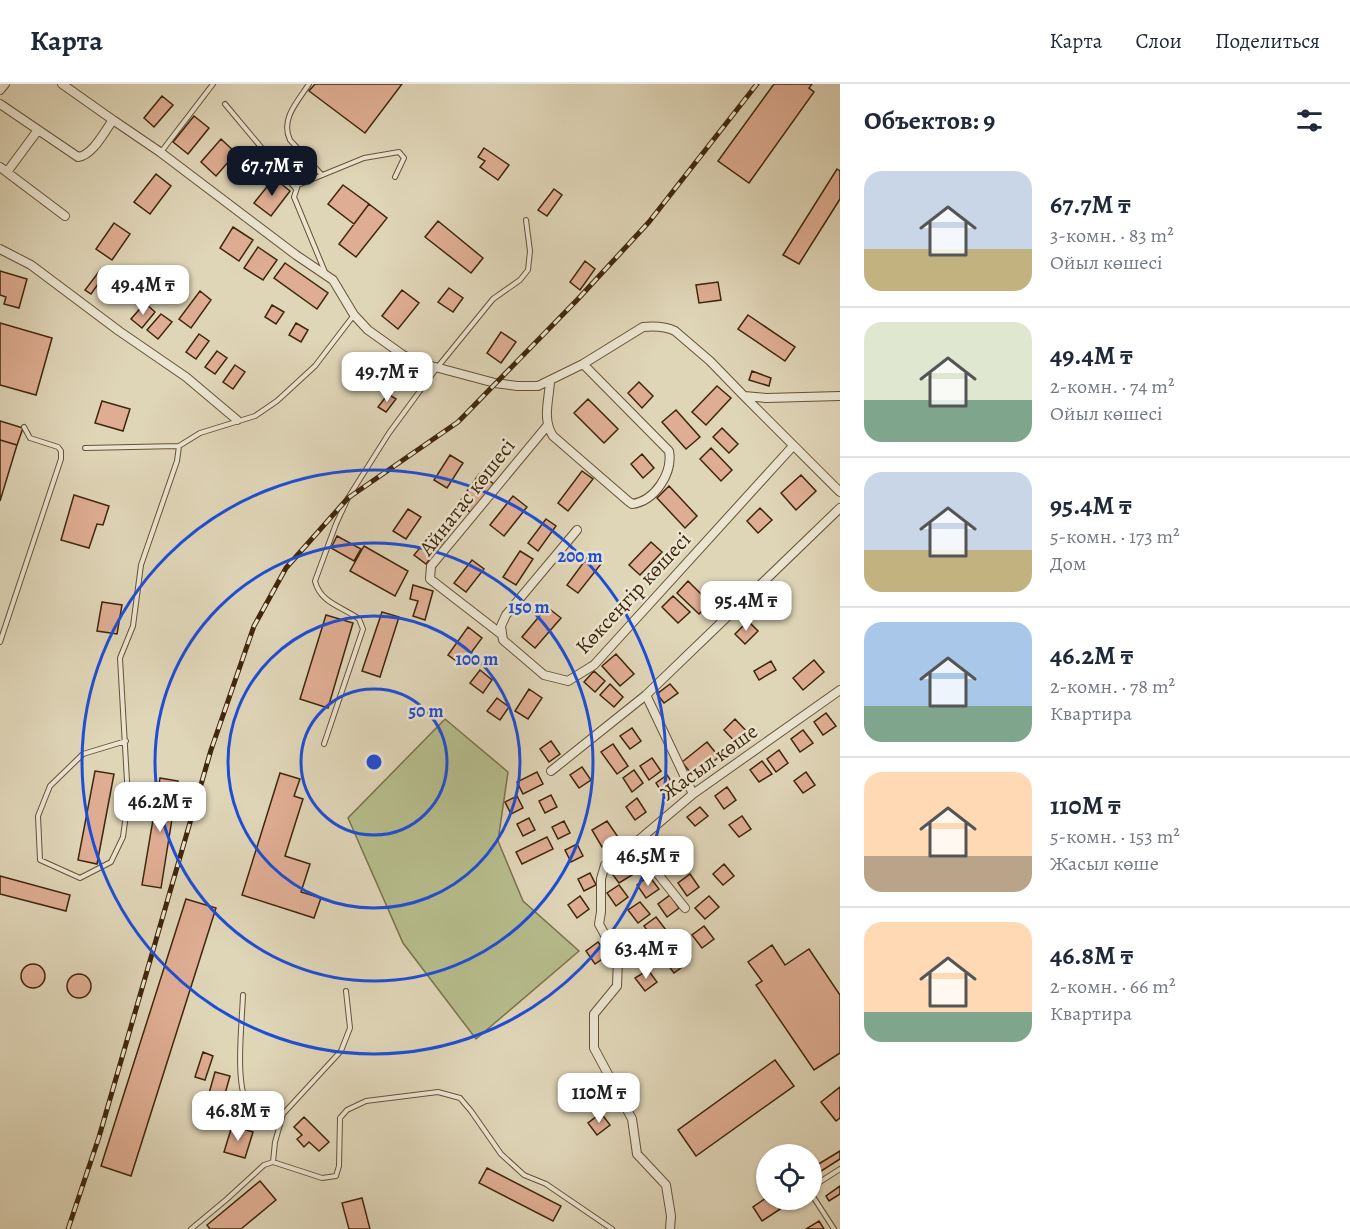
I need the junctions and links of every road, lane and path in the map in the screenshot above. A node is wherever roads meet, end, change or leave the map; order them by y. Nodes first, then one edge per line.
1 (5, 84) edge
2 (62, 84) edge
3 (213, 84) edge
4 (309, 84) edge
5 (0, 90) edge
6 (0, 104) edge
7 (225, 104) dead end
8 (113, 120) junction
9 (38, 130) junction
10 (160, 152) junction
11 (4, 170) edge
12 (322, 175) junction
13 (395, 177) dead end
14 (296, 189) junction
15 (65, 216) dead end
16 (526, 219) dead end
17 (0, 249) edge
18 (326, 275) junction
19 (354, 315) junction
20 (583, 364) junction
21 (436, 369) junction
22 (550, 381) junction
23 (744, 396) junction
24 (840, 396) edge
25 (237, 420) junction
26 (547, 426) junction
27 (24, 427) dead end
28 (180, 446) junction
29 (793, 446) junction
30 (85, 448) dead end
31 (840, 492) edge
32 (840, 508) edge
33 (577, 530) dead end
34 (501, 634) junction
35 (0, 642) edge
36 (840, 690) edge
37 (646, 695) junction
38 (126, 741) junction
39 (324, 744) dead end
40 (551, 771) dead end
41 (693, 794) junction
42 (634, 844) junction
43 (685, 909) dead end
44 (346, 991) dead end
45 (243, 995) dead end
46 (283, 1114) junction
47 (273, 1162) junction
48 (840, 1169) edge
49 (822, 1181) edge
50 (822, 1210) edge
51 (191, 1229) edge
52 (612, 1229) edge
53 (670, 1229) edge
54 (834, 1229) edge

1 - 5 street
2 - 8 street
3 - 10 lane
4 - 12 lane
6 - 9 street
7 - 14 lane
8 - 9 street
8 - 10 street
9 - 11 street
10 - 18 street
11 - 15 street
12 - 13 lane
12 - 14 lane
14 - 18 lane
16 - 21 lane
17 - 25 street
18 - 19 street
19 - 21 street
19 - 25 lane
20 - 22 street
20 - 23 street
20 - 26 street
21 - 22 street
21 - 39 lane
22 - 26 street
23 - 24 street
23 - 29 street
25 - 28 lane
26 - 34 street, Айнатас көшесі
27 - 35 lane
28 - 30 lane
28 - 38 lane
29 - 31 street
29 - 34 street, Көксеңгір көшесі
32 - 37 street
33 - 34 street
36 - 41 street, Жасыл көше
37 - 40 street
37 - 41 street
38 - 38 lane
41 - 42 street, Жасыл көше
42 - 43 street
42 - 53 street, Жасыл көше
44 - 46 lane
45 - 46 lane
46 - 47 lane
47 - 51 lane
47 - 52 lane
48 - 49 lane
50 - 54 lane

